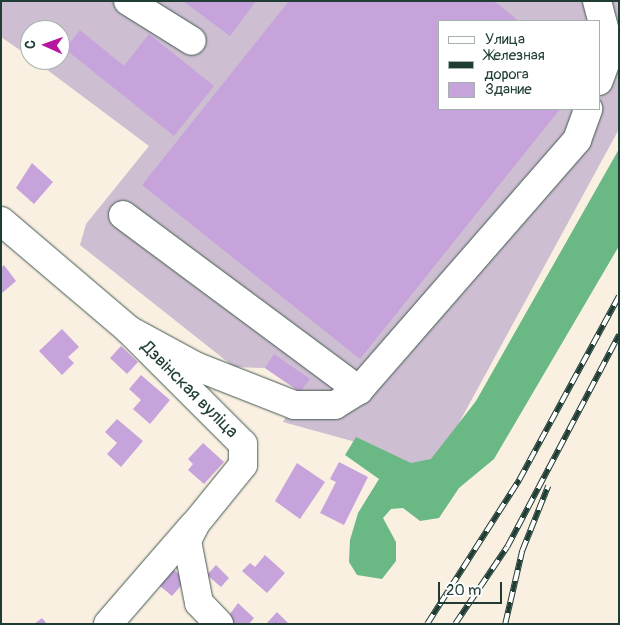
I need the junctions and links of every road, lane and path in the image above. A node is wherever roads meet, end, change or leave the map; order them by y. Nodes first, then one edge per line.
1 (128, 1) edge
2 (597, 1) edge
3 (192, 41) dead end
4 (600, 78) edge
5 (588, 110) edge
6 (123, 215) dead end
7 (1, 221) edge
8 (130, 330) junction
9 (359, 390) junction
10 (196, 523) junction
11 (108, 624) edge
12 (219, 624) edge

1 - 3 street
2 - 4 street
5 - 9 street
6 - 9 street
7 - 8 street, Дзвінская вуліца
8 - 9 street
8 - 10 street, Дзвінская вуліца
10 - 11 street
10 - 12 street, Дзвінская вуліца

